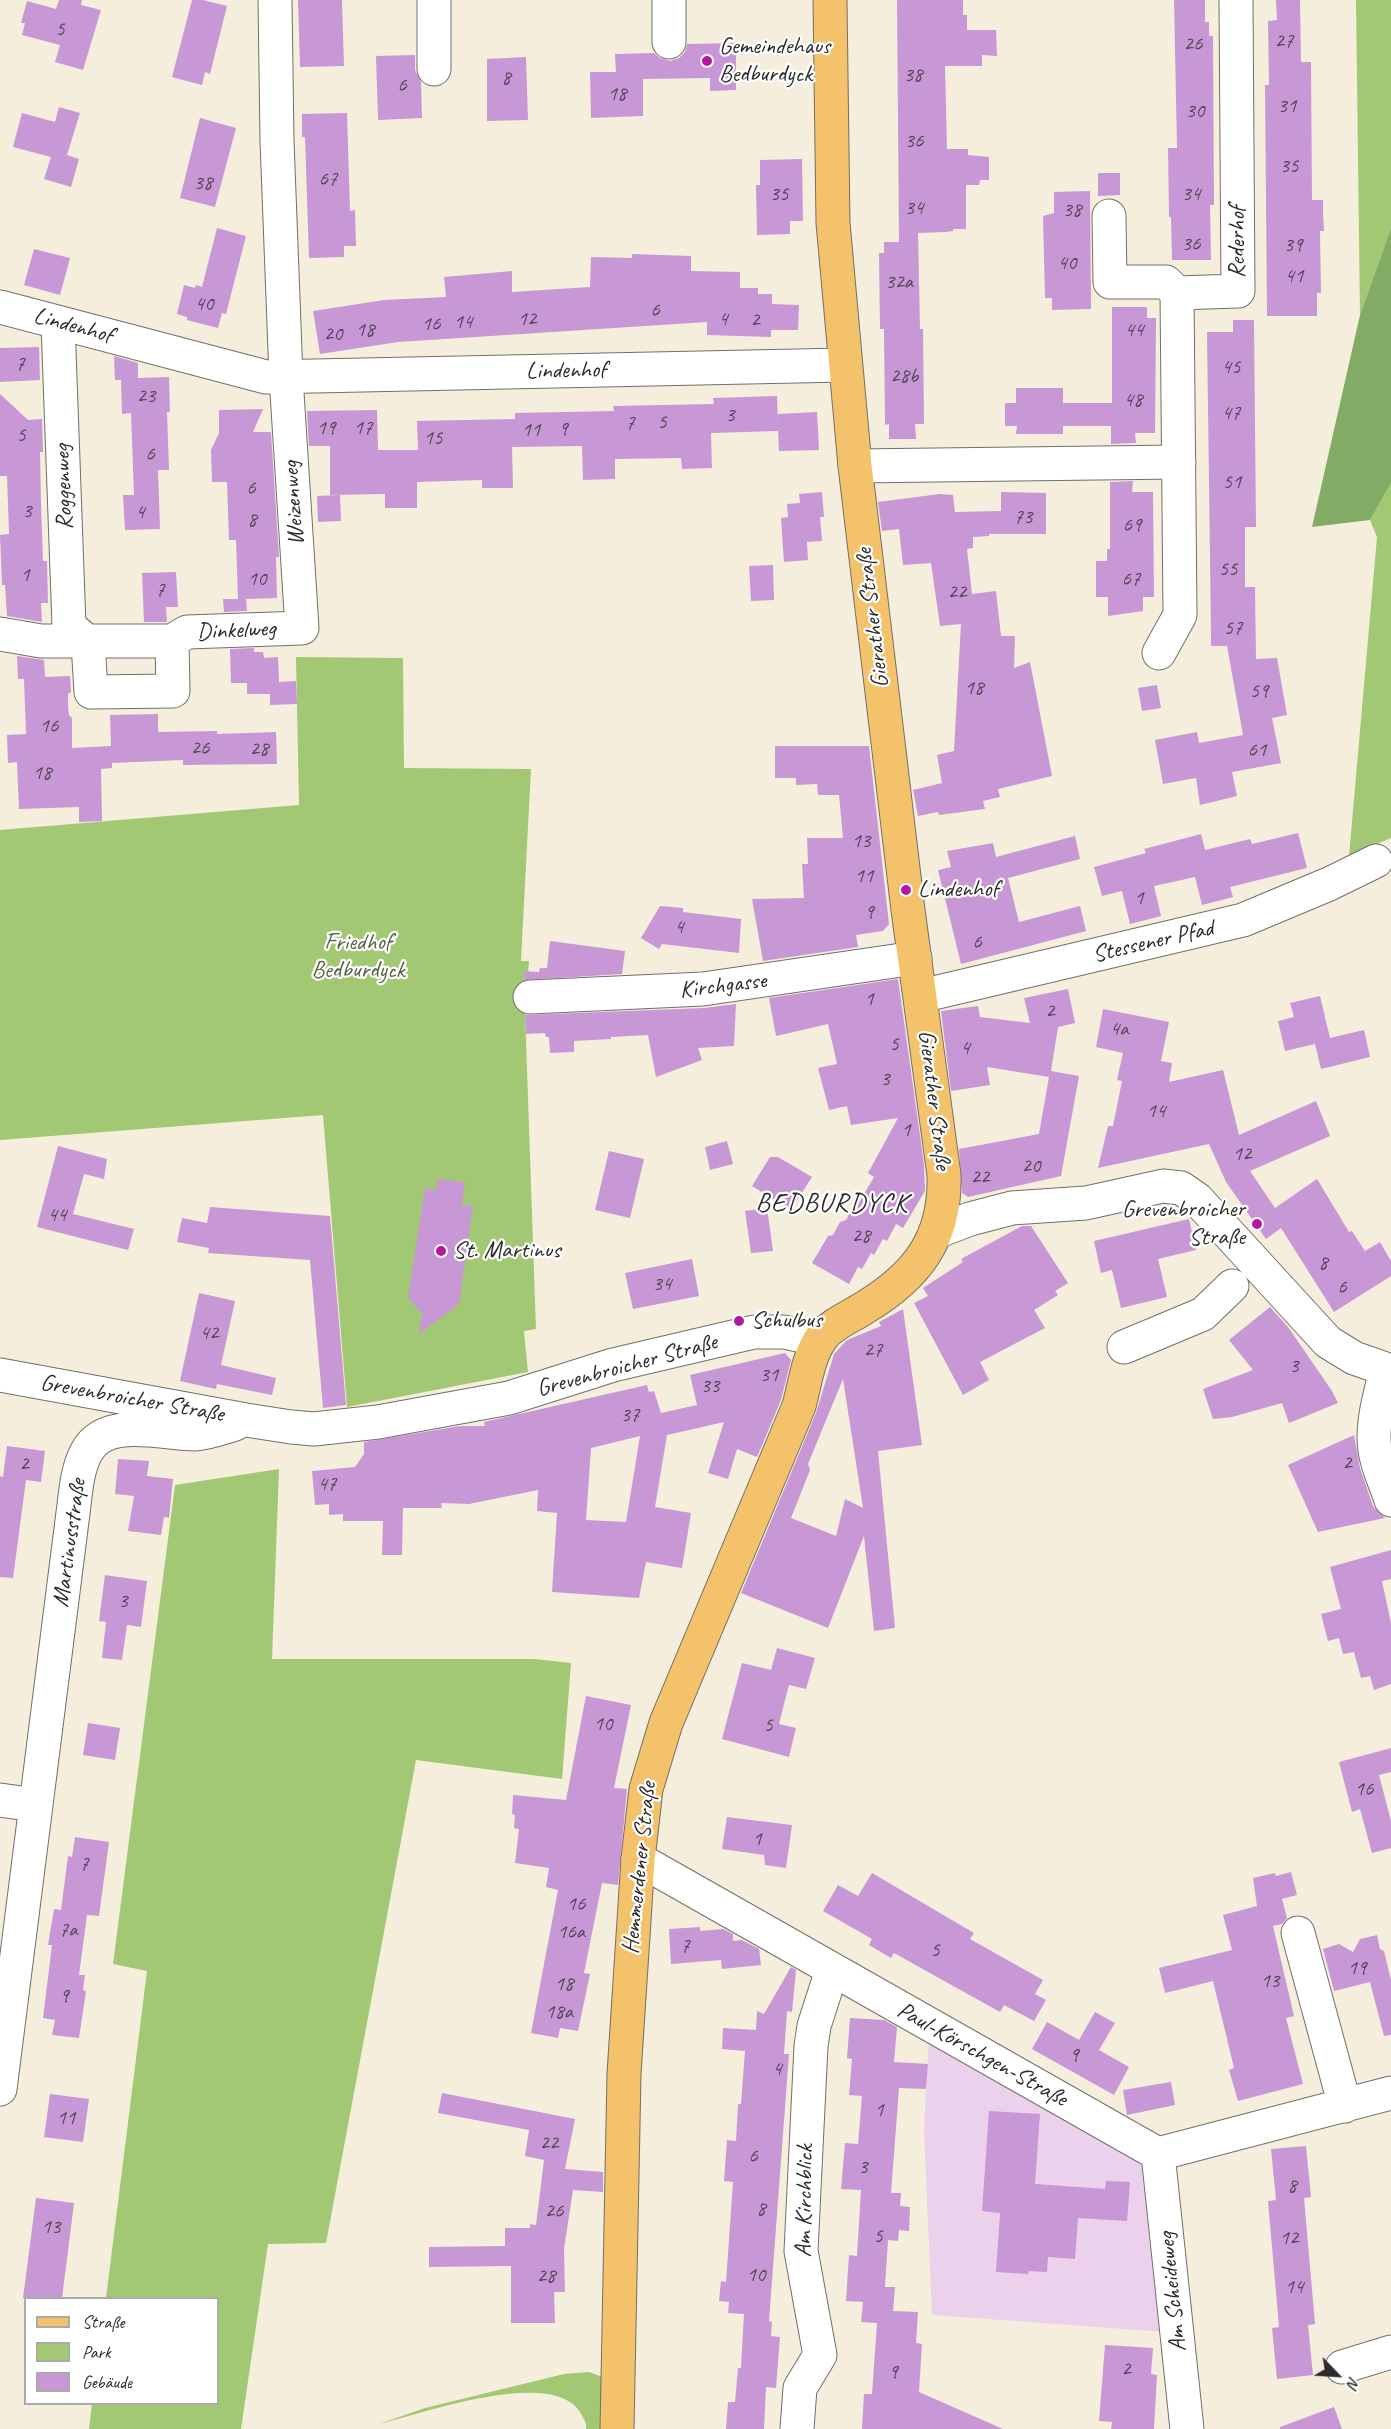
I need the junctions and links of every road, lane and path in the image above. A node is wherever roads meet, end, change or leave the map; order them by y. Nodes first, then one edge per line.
1 (275, 0) edge
2 (434, 0) edge
3 (669, 0) edge
4 (830, 0) edge
5 (1236, 0) edge
6 (669, 42) dead end
7 (434, 69) dead end
8 (1109, 216) dead end
9 (1178, 293) junction
10 (0, 307) edge
11 (58, 322) junction
12 (845, 365) junction
13 (286, 378) junction
14 (1179, 462) junction
15 (855, 466) junction
16 (302, 628) joint
17 (0, 634) edge
18 (172, 641) junction
19 (88, 642) junction
20 (1159, 653) dead end
21 (1376, 861) dead end
22 (915, 958) junction
23 (921, 996) junction
24 (530, 997) dead end
25 (936, 1232) junction
26 (1232, 1286) dead end
27 (820, 1340) junction
28 (1124, 1347) dead end
29 (1389, 1371) edge
30 (0, 1375) edge
31 (246, 1420) junction
32 (1391, 1500) edge
33 (0, 1800) edge
34 (36, 1804) junction
35 (638, 1859) junction
36 (1298, 1933) dead end
37 (832, 1970) junction
38 (3, 2035) edge
39 (0, 2089) edge
40 (1391, 2093) edge
41 (1345, 2106) junction
42 (1158, 2154) junction
43 (1391, 2352) edge
44 (1341, 2367) dead end
45 (617, 2429) edge
46 (797, 2429) edge
47 (1187, 2429) edge

1 - 13 street
2 - 7 street
3 - 6 street
4 - 12 main road, Gierather Straße
5 - 9 street, Rederhof
8 - 9 street
9 - 14 street
10 - 11 street, Lindenhof
11 - 13 street, Lindenhof
11 - 19 street, Roggenweg
12 - 13 street, Lindenhof
12 - 15 main road, Gierather Straße
13 - 16 street, Weizenweg
14 - 15 street
14 - 20 street
15 - 22 main road, Gierather Straße
16 - 18 street, Dinkelweg
17 - 19 street, Dinkelweg
18 - 19 street, Dinkelweg
18 - 19 street, Dinkelweg
21 - 23 street, Stessener Pfad
22 - 23 main road, Gierather Straße
22 - 24 street, Kirchgasse
23 - 25 main road, Gierather Straße
25 - 27 main road
25 - 29 street
26 - 28 street
27 - 31 street, Grevenbroicher Straße
27 - 35 main road, Hemmerdener Straße
29 - 32 street
30 - 31 street, Grevenbroicher Straße
31 - 34 street, Martinusstraße
33 - 34 street
34 - 38 street, Martinusstraße
35 - 37 street, Paul-Körschgen-Straße
35 - 45 main road, Hemmerdener Straße
36 - 41 street
37 - 42 street, Paul-Körschgen-Straße
37 - 46 street, Am Kirchblick
38 - 39 street, Martinusstraße
40 - 41 street
41 - 42 street
42 - 47 street, Am Scheideweg
43 - 44 street

